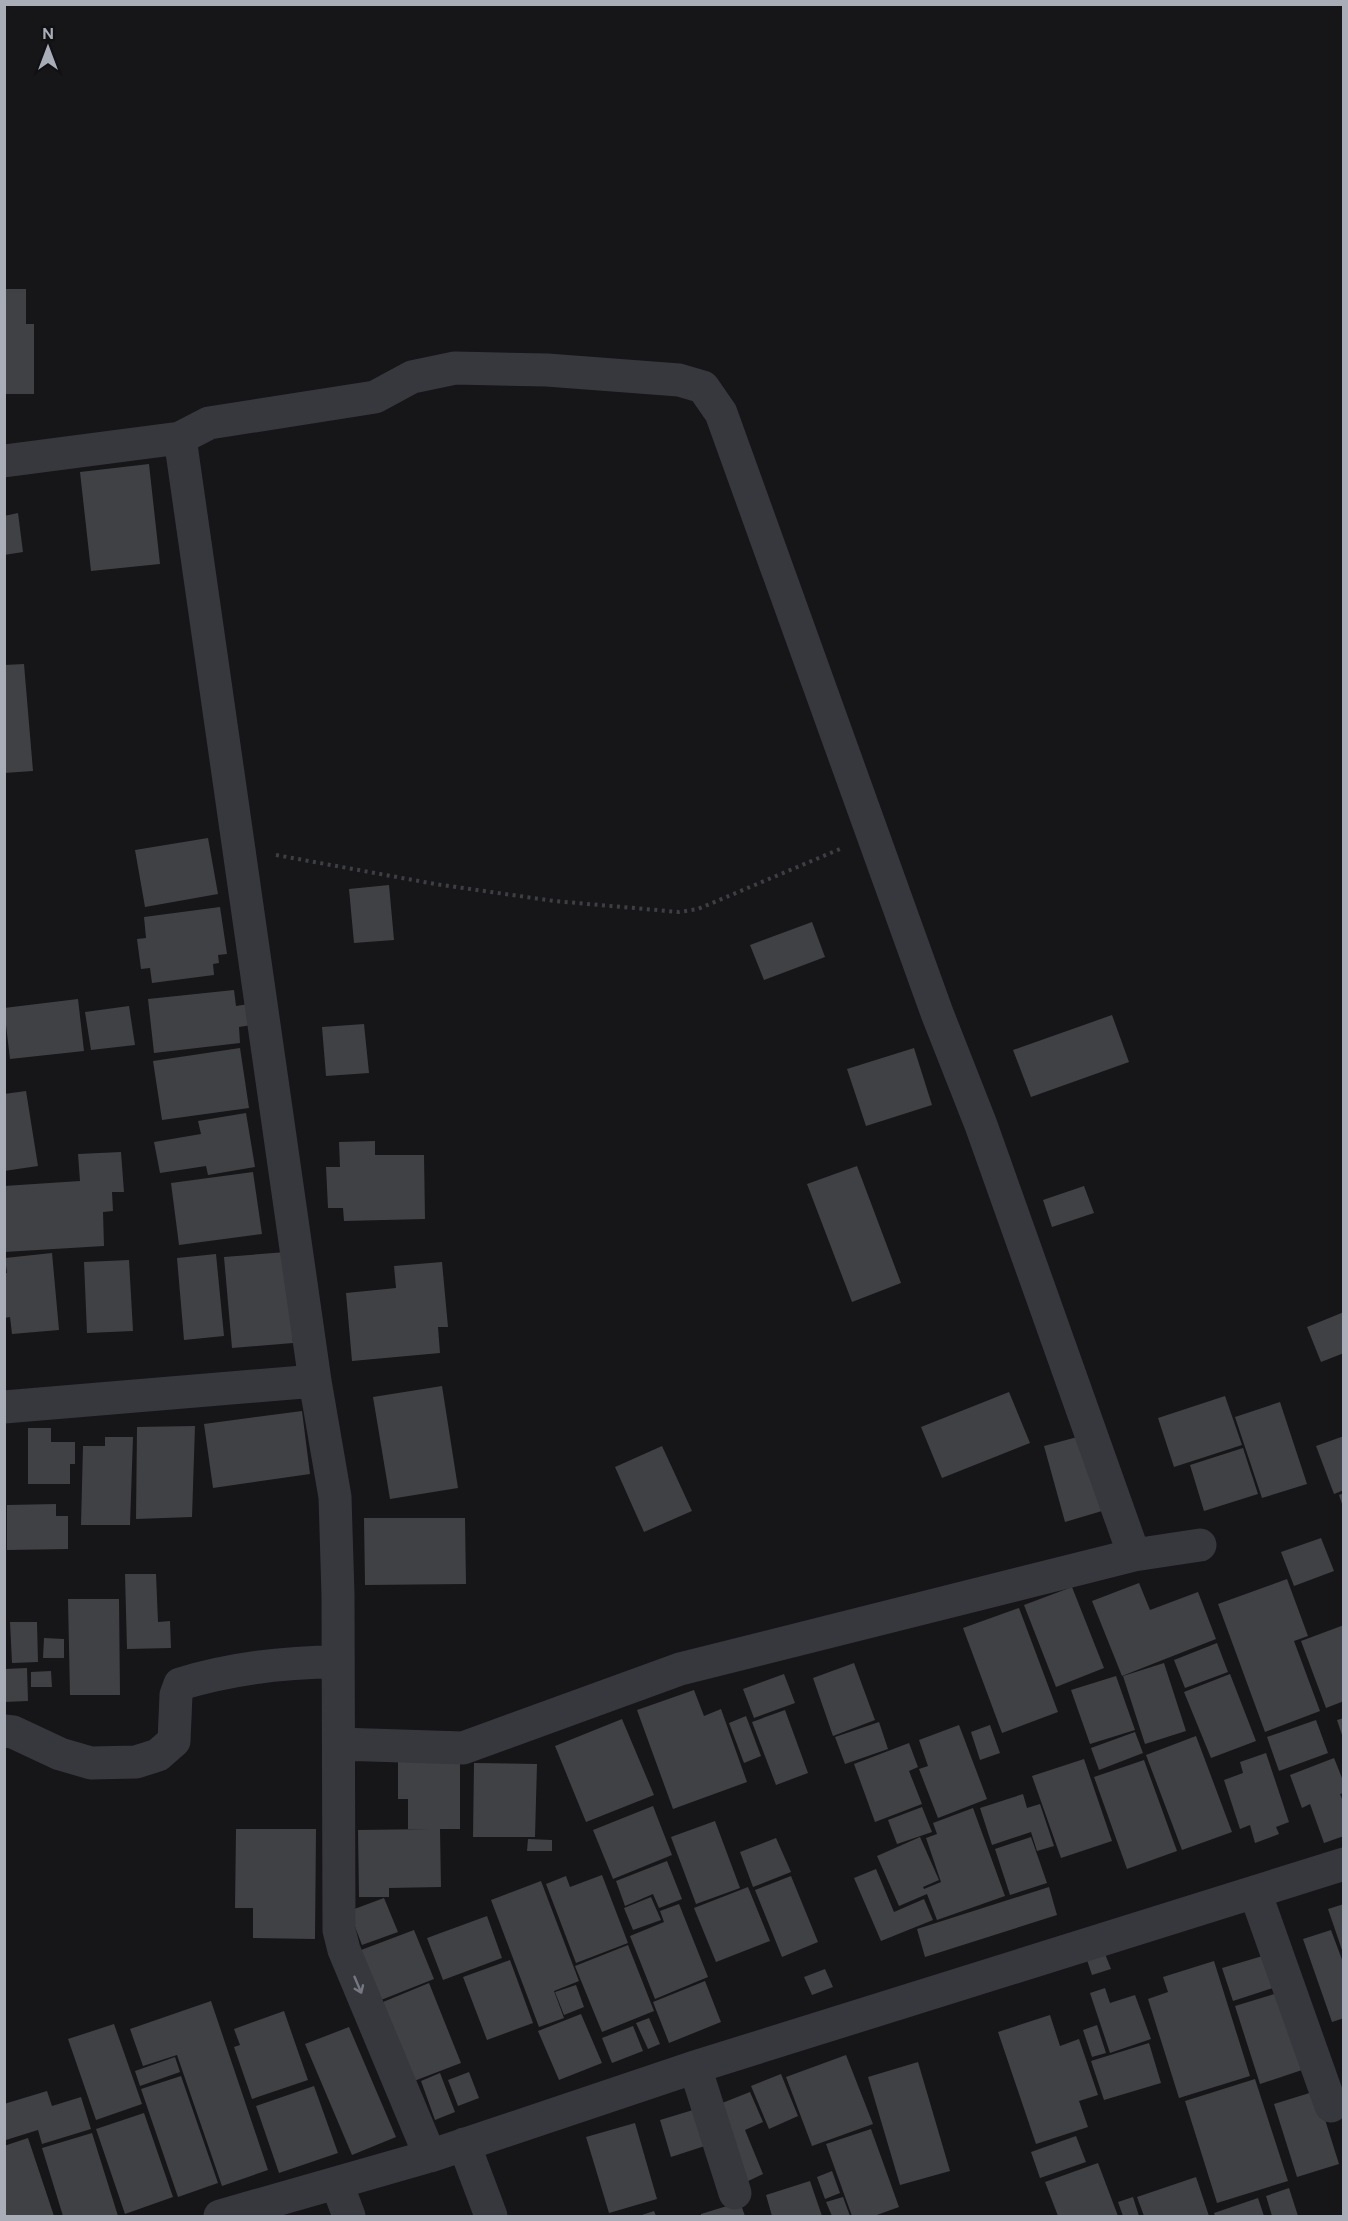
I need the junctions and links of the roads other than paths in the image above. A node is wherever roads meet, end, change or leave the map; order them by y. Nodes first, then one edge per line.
1 (180, 438) junction
2 (4, 461) edge
3 (315, 1382) junction
4 (4, 1407) edge
5 (1200, 1545) dead end
6 (1134, 1555) junction
7 (338, 1662) junction
8 (4, 1731) edge
9 (339, 1744) junction
10 (1344, 1864) edge
11 (1255, 1892) junction
12 (695, 2067) junction
13 (1331, 2106) dead end
14 (464, 2144) junction
15 (430, 2156) junction
16 (337, 2184) junction
17 (735, 2193) dead end
18 (220, 2217) edge
19 (349, 2217) edge
20 (491, 2217) edge

1 - 2 street
1 - 3 street
1 - 6 street
3 - 4 street
3 - 7 street
5 - 6 street
6 - 9 street
7 - 8 street
7 - 9 street
9 -> 15 street
10 - 11 street
11 - 12 street
11 - 13 street
12 - 14 street
12 - 17 street
14 - 15 street
14 - 20 street
15 - 16 street
16 - 18 street
16 - 19 street

